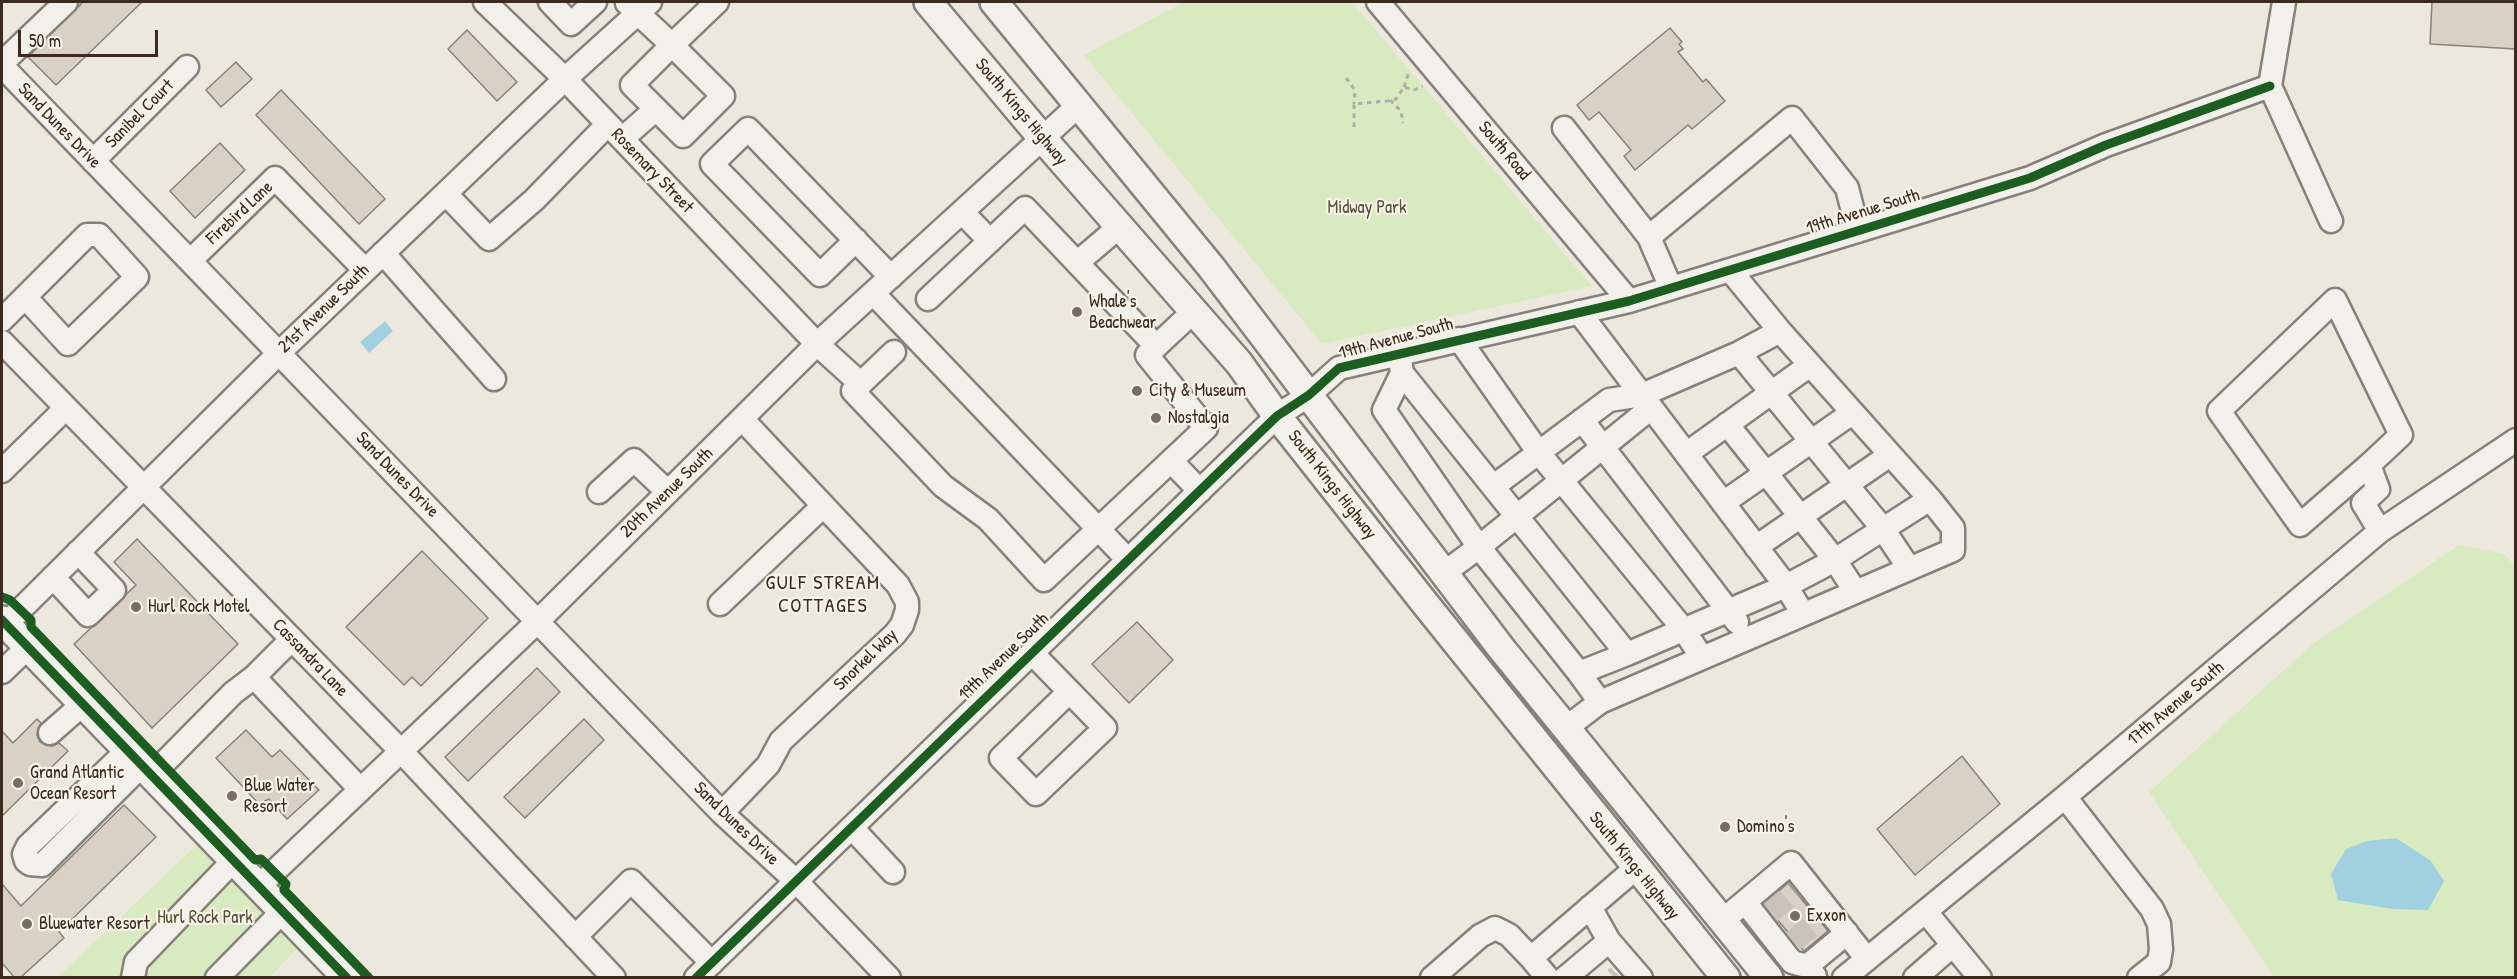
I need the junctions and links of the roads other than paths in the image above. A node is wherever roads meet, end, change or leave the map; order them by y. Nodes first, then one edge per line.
1 (66, 2) edge
2 (485, 2) edge
3 (550, 2) edge
4 (595, 2) edge
5 (717, 2) edge
6 (928, 2) edge
7 (994, 2) edge
8 (1378, 2) edge
9 (2284, 2) edge
10 (638, 5) edge
11 (672, 45) junction
12 (187, 67) dead end
13 (3, 71) edge
14 (565, 79) junction
15 (2270, 86) junction
16 (1080, 104) junction
17 (656, 109) junction
18 (1564, 128) dead end
19 (615, 132) junction
20 (1042, 139) junction
21 (93, 161) junction
22 (446, 194) junction
23 (962, 212) junction
24 (2331, 221) dead end
25 (1119, 227) junction
26 (1858, 231) junction
27 (1649, 237) junction
28 (856, 240) junction
29 (990, 240) junction
30 (383, 253) junction
31 (190, 261) junction
32 (1078, 262) junction
33 (365, 270) junction
34 (1730, 270) junction
35 (891, 276) junction
36 (1671, 288) junction
37 (873, 293) junction
38 (25, 297) junction
39 (928, 299) dead end
40 (1629, 301) junction
41 (1193, 312) junction
42 (1579, 312) junction
43 (2, 320) edge
44 (1780, 331) junction
45 (1459, 339) junction
46 (817, 344) junction
47 (1156, 346) junction
48 (4, 351) edge
49 (894, 352) dead end
50 (1739, 352) junction
51 (279, 353) junction
52 (1400, 362) junction
53 (1810, 365) junction
54 (494, 379) dead end
55 (861, 384) junction
56 (1770, 391) junction
57 (1309, 395) junction
58 (1647, 401) junction
59 (66, 408) junction
60 (1852, 413) junction
61 (1277, 416) junction
62 (743, 420) junction
63 (1582, 420) junction
64 (1727, 424) junction
65 (1811, 440) junction
66 (2516, 440) edge
67 (1602, 447) junction
68 (1539, 453) junction
69 (1686, 454) junction
70 (1890, 455) junction
71 (1171, 461) junction
72 (2369, 465) junction
73 (2, 471) edge
74 (1766, 472) junction
75 (1561, 481) junction
76 (1847, 485) junction
77 (1494, 486) junction
78 (144, 488) junction
79 (1200, 491) junction
80 (599, 492) dead end
81 (668, 492) junction
82 (2332, 496) junction
83 (1930, 499) junction
84 (1723, 503) junction
85 (2363, 503) junction
86 (822, 507) junction
87 (1518, 516) junction
88 (1801, 516) junction
89 (1099, 529) junction
90 (1883, 529) junction
91 (2380, 531) junction
92 (1756, 547) junction
93 (1479, 548) junction
94 (78, 552) junction
95 (1128, 560) junction
96 (1835, 560) junction
97 (1909, 568) junction
98 (1444, 573) junction
99 (52, 577) junction
100 (1786, 586) junction
101 (1855, 591) junction
102 (720, 604) dead end
103 (1730, 610) junction
104 (1803, 614) junction
105 (538, 621) junction
106 (4, 622) edge
107 (1684, 630) junction
108 (1748, 638) junction
109 (292, 639) junction
110 (28, 647) junction
111 (1032, 652) junction
112 (1631, 652) junction
113 (1702, 658) junction
114 (2, 672) edge
115 (1579, 673) junction
116 (254, 677) junction
117 (1653, 680) junction
118 (1069, 692) junction
119 (1600, 702) junction
120 (83, 704) junction
121 (1566, 728) junction
122 (50, 733) dead end
123 (401, 751) junction
124 (140, 764) junction
125 (360, 789) junction
126 (2065, 797) junction
127 (722, 813) junction
128 (852, 828) junction
129 (234, 860) junction
130 (1636, 868) junction
131 (893, 872) dead end
132 (796, 881) junction
133 (258, 886) junction
134 (1744, 902) junction
135 (1590, 907) junction
136 (283, 911) junction
137 (1926, 912) junction
138 (1765, 917) junction
139 (1730, 931) junction
140 (1846, 933) junction
141 (575, 937) junction
142 (1609, 941) junction
143 (1788, 945) junction
144 (1953, 945) junction
145 (1531, 958) junction
146 (1867, 959) junction
147 (704, 970) edge
148 (1812, 972) edge
149 (1630, 973) edge
150 (1765, 973) edge
151 (336, 974) edge
152 (133, 978) edge
153 (217, 978) edge
154 (614, 978) edge
155 (889, 978) edge
156 (1432, 978) edge
157 (1548, 978) edge
158 (1565, 978) edge
159 (1726, 978) edge
160 (1844, 978) edge
161 (1915, 978) edge
162 (1980, 978) edge
163 (2139, 978) edge

1 - 13 street
2 - 14 street, Rosemary Street
3 - 4 street
5 - 11 street
6 - 20 main road, South Kings Highway
7 - 16 main road, South Kings Highway
8 - 40 street, South Road
9 - 15 street
10 - 11 street
10 - 14 street, 21st Avenue South
11 - 17 street
11 - 17 street
12 - 21 street, Sanibel Court
13 - 21 street, Sand Dunes Drive
14 - 19 street, Rosemary Street
14 - 22 street, 21st Avenue South
15 - 24 street
15 - 26 street, 19th Avenue South
16 - 20 street, 20th Avenue South
16 - 57 main road, South Kings Highway
17 - 19 street
18 - 27 street
19 - 22 street
19 - 46 street, Rosemary Street
20 - 23 street, 20th Avenue South
20 - 25 main road, South Kings Highway
21 - 31 street, Sand Dunes Drive
22 - 30 street, 21st Avenue South
23 - 29 street
23 - 35 street, 20th Avenue South
25 - 32 street
25 - 41 main road, South Kings Highway
26 - 27 street
26 - 34 street, 19th Avenue South
27 - 36 street
28 - 28 street
28 - 35 street
29 - 32 street
29 - 39 street
30 - 33 street, 21st Avenue South
30 - 54 street
31 - 33 street, Firebird Lane
31 - 51 street, Sand Dunes Drive
32 - 47 street
33 - 51 street, 21st Avenue South
34 - 36 street, 19th Avenue South
34 - 44 street
35 - 37 street, 20th Avenue South
36 - 40 street, 19th Avenue South
37 - 46 street, 20th Avenue South
37 - 89 street
38 - 38 street
38 - 43 street
40 - 42 street, 19th Avenue South
41 - 47 street
41 - 61 main road, South Kings Highway
42 - 45 street, 19th Avenue South
42 - 58 street
44 - 50 street
44 - 53 street
45 - 52 street, 19th Avenue South
45 - 68 street
46 - 55 street, Rosemary Street
46 - 62 street, 20th Avenue South
47 - 71 street
48 - 59 street, Cassandra Lane
49 - 55 street
50 - 56 street
50 - 58 street
51 - 78 street, 21st Avenue South
51 - 105 street, Sand Dunes Drive
52 - 57 street, 19th Avenue South
52 - 77 street
52 - 93 street
53 - 56 street
53 - 60 street
55 - 89 street
56 - 64 street
56 - 65 street
57 - 61 street, 19th Avenue South
57 - 98 main road, South Kings Highway
58 - 63 street
58 - 67 street
58 - 69 street
59 - 73 street
59 - 78 street, Cassandra Lane
60 - 65 street
60 - 70 street
61 - 79 street, 19th Avenue South
61 - 130 main road, South Kings Highway
62 - 81 street, 20th Avenue South
62 - 86 street, Snorkel Way
63 - 67 street
63 - 68 street
64 - 69 street
64 - 74 street
65 - 74 street
65 - 76 street
66 - 91 street, 17th Avenue South
67 - 75 street
67 - 103 street
68 - 75 street
68 - 77 street
69 - 84 street
70 - 76 street
70 - 83 street
71 - 79 street
71 - 89 street
72 - 82 street
72 - 82 street
72 - 85 street
74 - 84 street
74 - 88 street
75 - 87 street
75 - 107 street
76 - 88 street
76 - 90 street
77 - 87 street
78 - 94 street, 21st Avenue South
78 - 109 street, Cassandra Lane
79 - 95 street, 19th Avenue South
80 - 81 street
81 - 105 street, 20th Avenue South
82 - 85 street
83 - 90 street
83 - 97 street
84 - 92 street
85 - 91 street
86 - 102 street
86 - 127 street, Snorkel Way
87 - 93 street
87 - 112 street
88 - 92 street
88 - 96 street
89 - 95 street
90 - 96 street
90 - 97 street
91 - 126 street, 17th Avenue South
92 - 100 street
93 - 98 street
93 - 115 street
94 - 99 street, 21st Avenue South
94 - 99 street
95 - 111 street, 19th Avenue South
96 - 100 street
96 - 101 street
97 - 101 street
98 - 121 main road, South Kings Highway
99 - 106 street, 21st Avenue South
100 - 103 street
100 - 104 street
101 - 104 street
103 - 107 street
103 - 108 street
104 - 108 street
105 - 123 street, 20th Avenue South
105 - 127 street, Sand Dunes Drive
106 - 110 main road
107 - 112 street
107 - 113 street
108 - 113 street
109 - 116 street
109 - 123 street, Cassandra Lane
110 - 114 street
110 - 120 main road
111 - 118 street
111 - 128 street, 19th Avenue South
112 - 115 street
112 - 117 street
113 - 117 street
115 - 119 street
116 - 124 street
116 - 125 street
117 - 119 street
118 - 118 street
119 - 121 street
120 - 122 street
120 - 124 main road
121 - 139 main road, South Kings Highway
123 - 125 street, 20th Avenue South
123 - 141 street, Cassandra Lane
124 - 124 street
124 - 129 main road
125 - 133 street, 20th Avenue South
126 - 137 street, 17th Avenue South
126 - 163 street
127 - 132 street, Sand Dunes Drive
128 - 131 street
128 - 132 street, 19th Avenue South
129 - 133 main road
129 - 152 street
130 - 135 street
130 - 159 main road, South Kings Highway
132 - 147 street, 19th Avenue South
132 - 155 street, Sand Dunes Drive
133 - 136 main road
134 - 138 street
134 - 139 street
134 - 140 street
135 - 142 street
135 - 145 street
136 - 151 main road
136 - 153 street
137 - 144 street
137 - 146 street, 17th Avenue South
138 - 139 street
138 - 143 street
139 - 150 main road, South Kings Highway
140 - 146 street
140 - 148 street
141 - 147 street
141 - 154 street, Cassandra Lane
142 - 149 street
142 - 158 street
143 - 148 street
143 - 150 street
144 - 161 street
144 - 162 street
145 - 156 street
145 - 157 street
146 - 160 street, 17th Avenue South

